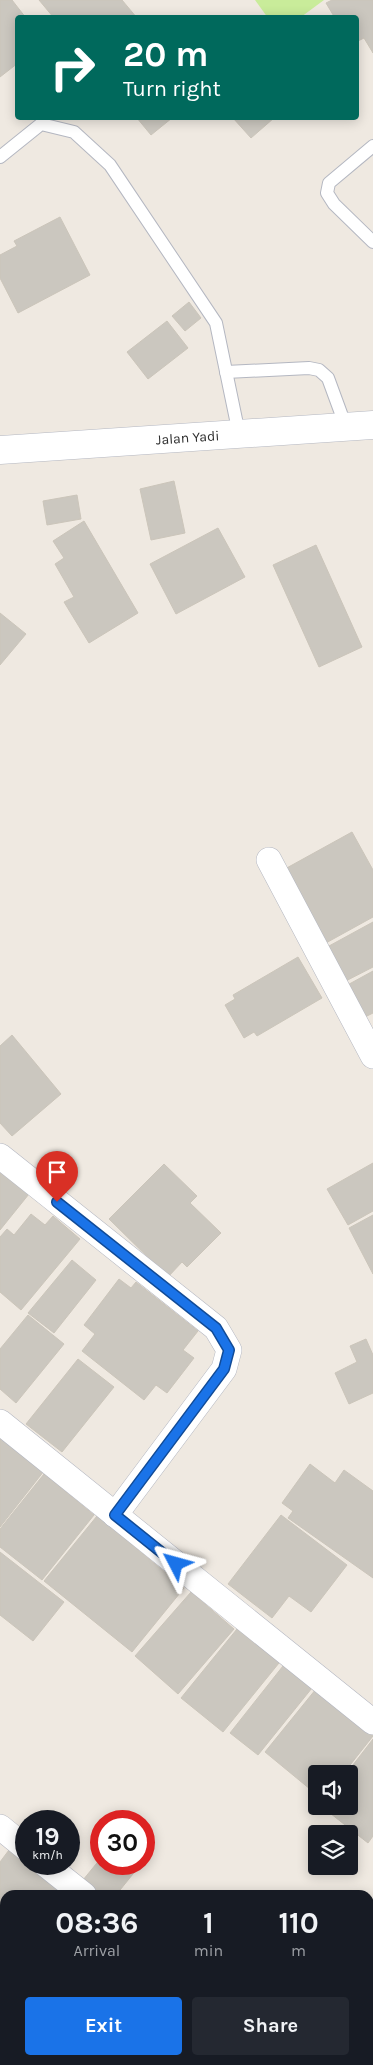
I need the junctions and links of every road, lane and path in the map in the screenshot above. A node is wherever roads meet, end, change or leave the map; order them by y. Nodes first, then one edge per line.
1 (373, 146) edge
2 (0, 157) edge
3 (373, 242) edge
4 (226, 372) junction
5 (373, 425) edge
6 (346, 427) junction
7 (239, 434) junction
8 (0, 450) edge
9 (270, 860) dead end
10 (373, 1056) edge
11 (0, 1156) edge
12 (0, 1422) edge
13 (115, 1515) junction
14 (373, 1722) edge
15 (0, 1827) edge
16 (15, 1839) edge
17 (59, 1875) edge
18 (78, 1890) edge

1 - 3 lane
2 - 4 lane
4 - 6 lane
4 - 7 lane
5 - 6 street, Jalan Yadi
6 - 7 street, Jalan Yadi
7 - 8 street, Jalan Yadi
9 - 10 street
11 - 13 street
12 - 13 street
13 - 14 street
15 - 16 street
17 - 18 street

